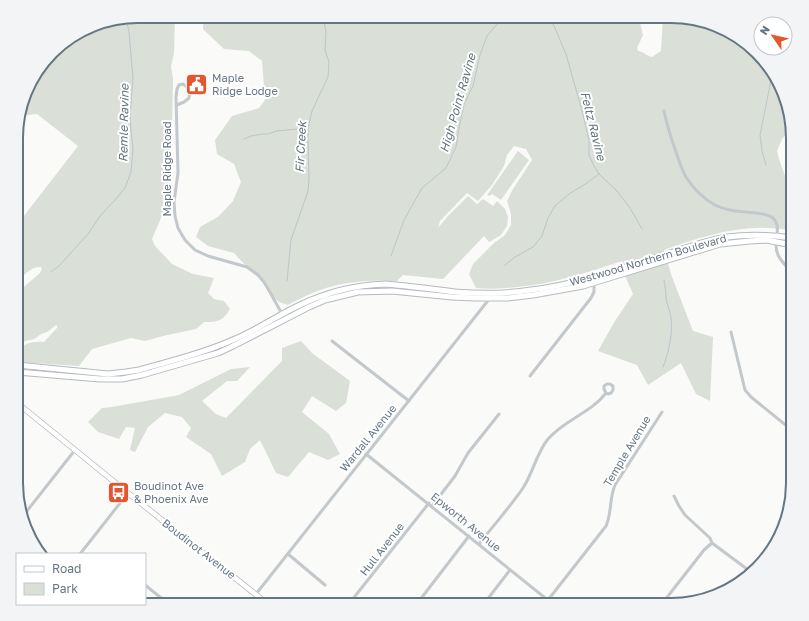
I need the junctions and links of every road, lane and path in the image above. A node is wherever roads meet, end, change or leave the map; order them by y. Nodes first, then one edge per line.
1 (177, 105) junction
2 (664, 110) dead end
3 (777, 236) junction
4 (786, 237) edge
5 (776, 242) junction
6 (786, 244) edge
7 (786, 265) edge
8 (594, 280) junction
9 (494, 293) junction
10 (490, 298) junction
11 (284, 317) junction
12 (731, 332) dead end
13 (332, 341) dead end
14 (23, 366) edge
15 (72, 370) junction
16 (23, 373) edge
17 (530, 376) dead end
18 (71, 377) junction
19 (606, 393) dead end
20 (409, 401) junction
21 (23, 408) edge
22 (662, 412) dead end
23 (499, 414) dead end
24 (786, 425) edge
25 (75, 450) junction
26 (366, 454) junction
27 (128, 493) junction
28 (674, 496) dead end
29 (430, 505) junction
30 (27, 511) edge
31 (469, 536) junction
32 (712, 543) junction
33 (479, 544) junction
34 (81, 553) edge
35 (288, 554) junction
36 (747, 569) edge
37 (510, 570) junction
38 (325, 585) dead end
39 (146, 586) edge
40 (256, 594) junction
41 (161, 598) edge
42 (261, 598) edge
43 (354, 598) edge
44 (421, 598) edge
45 (488, 598) edge
46 (545, 598) edge
47 (550, 598) edge
48 (666, 598) edge

1 - 1 street, Maple Ridge Road
1 - 11 street, Maple Ridge Road
2 - 3 street
3 - 4 main road, Westwood Northern Boulevard
3 - 5 street
3 - 8 main road, Westwood Northern Boulevard
5 - 6 main road, Westwood Northern Boulevard
5 - 7 street
5 - 8 main road, Westwood Northern Boulevard
8 - 9 main road, Westwood Northern Boulevard
8 - 10 main road, Westwood Northern Boulevard
8 - 17 street
9 - 10 street, Wardall Avenue
9 - 11 main road, Westwood Northern Boulevard
10 - 11 main road, Westwood Northern Boulevard
10 - 20 street, Wardall Avenue
11 - 15 main road, Westwood Northern Boulevard
11 - 18 main road, Westwood Northern Boulevard
12 - 24 street
13 - 20 street
14 - 15 main road, Westwood Northern Boulevard
15 - 18 main road
16 - 18 main road, Westwood Northern Boulevard
19 - 33 street
20 - 26 street, Wardall Avenue
21 - 25 street, Boudinot Avenue
22 - 47 street, Temple Avenue
23 - 29 street, Hull Avenue
25 - 27 street, Boudinot Avenue
25 - 30 street
26 - 29 street, Epworth Avenue
26 - 35 street, Wardall Avenue
27 - 34 street
27 - 40 street, Boudinot Avenue
28 - 32 street
29 - 31 street, Epworth Avenue
29 - 43 street, Hull Avenue
31 - 33 street, Epworth Avenue
31 - 44 street
32 - 36 street
32 - 48 street
33 - 37 street, Epworth Avenue
35 - 38 street
35 - 40 street, Wardall Avenue
37 - 45 street
37 - 46 street, Epworth Avenue
39 - 41 street
40 - 42 street, Boudinot Avenue

